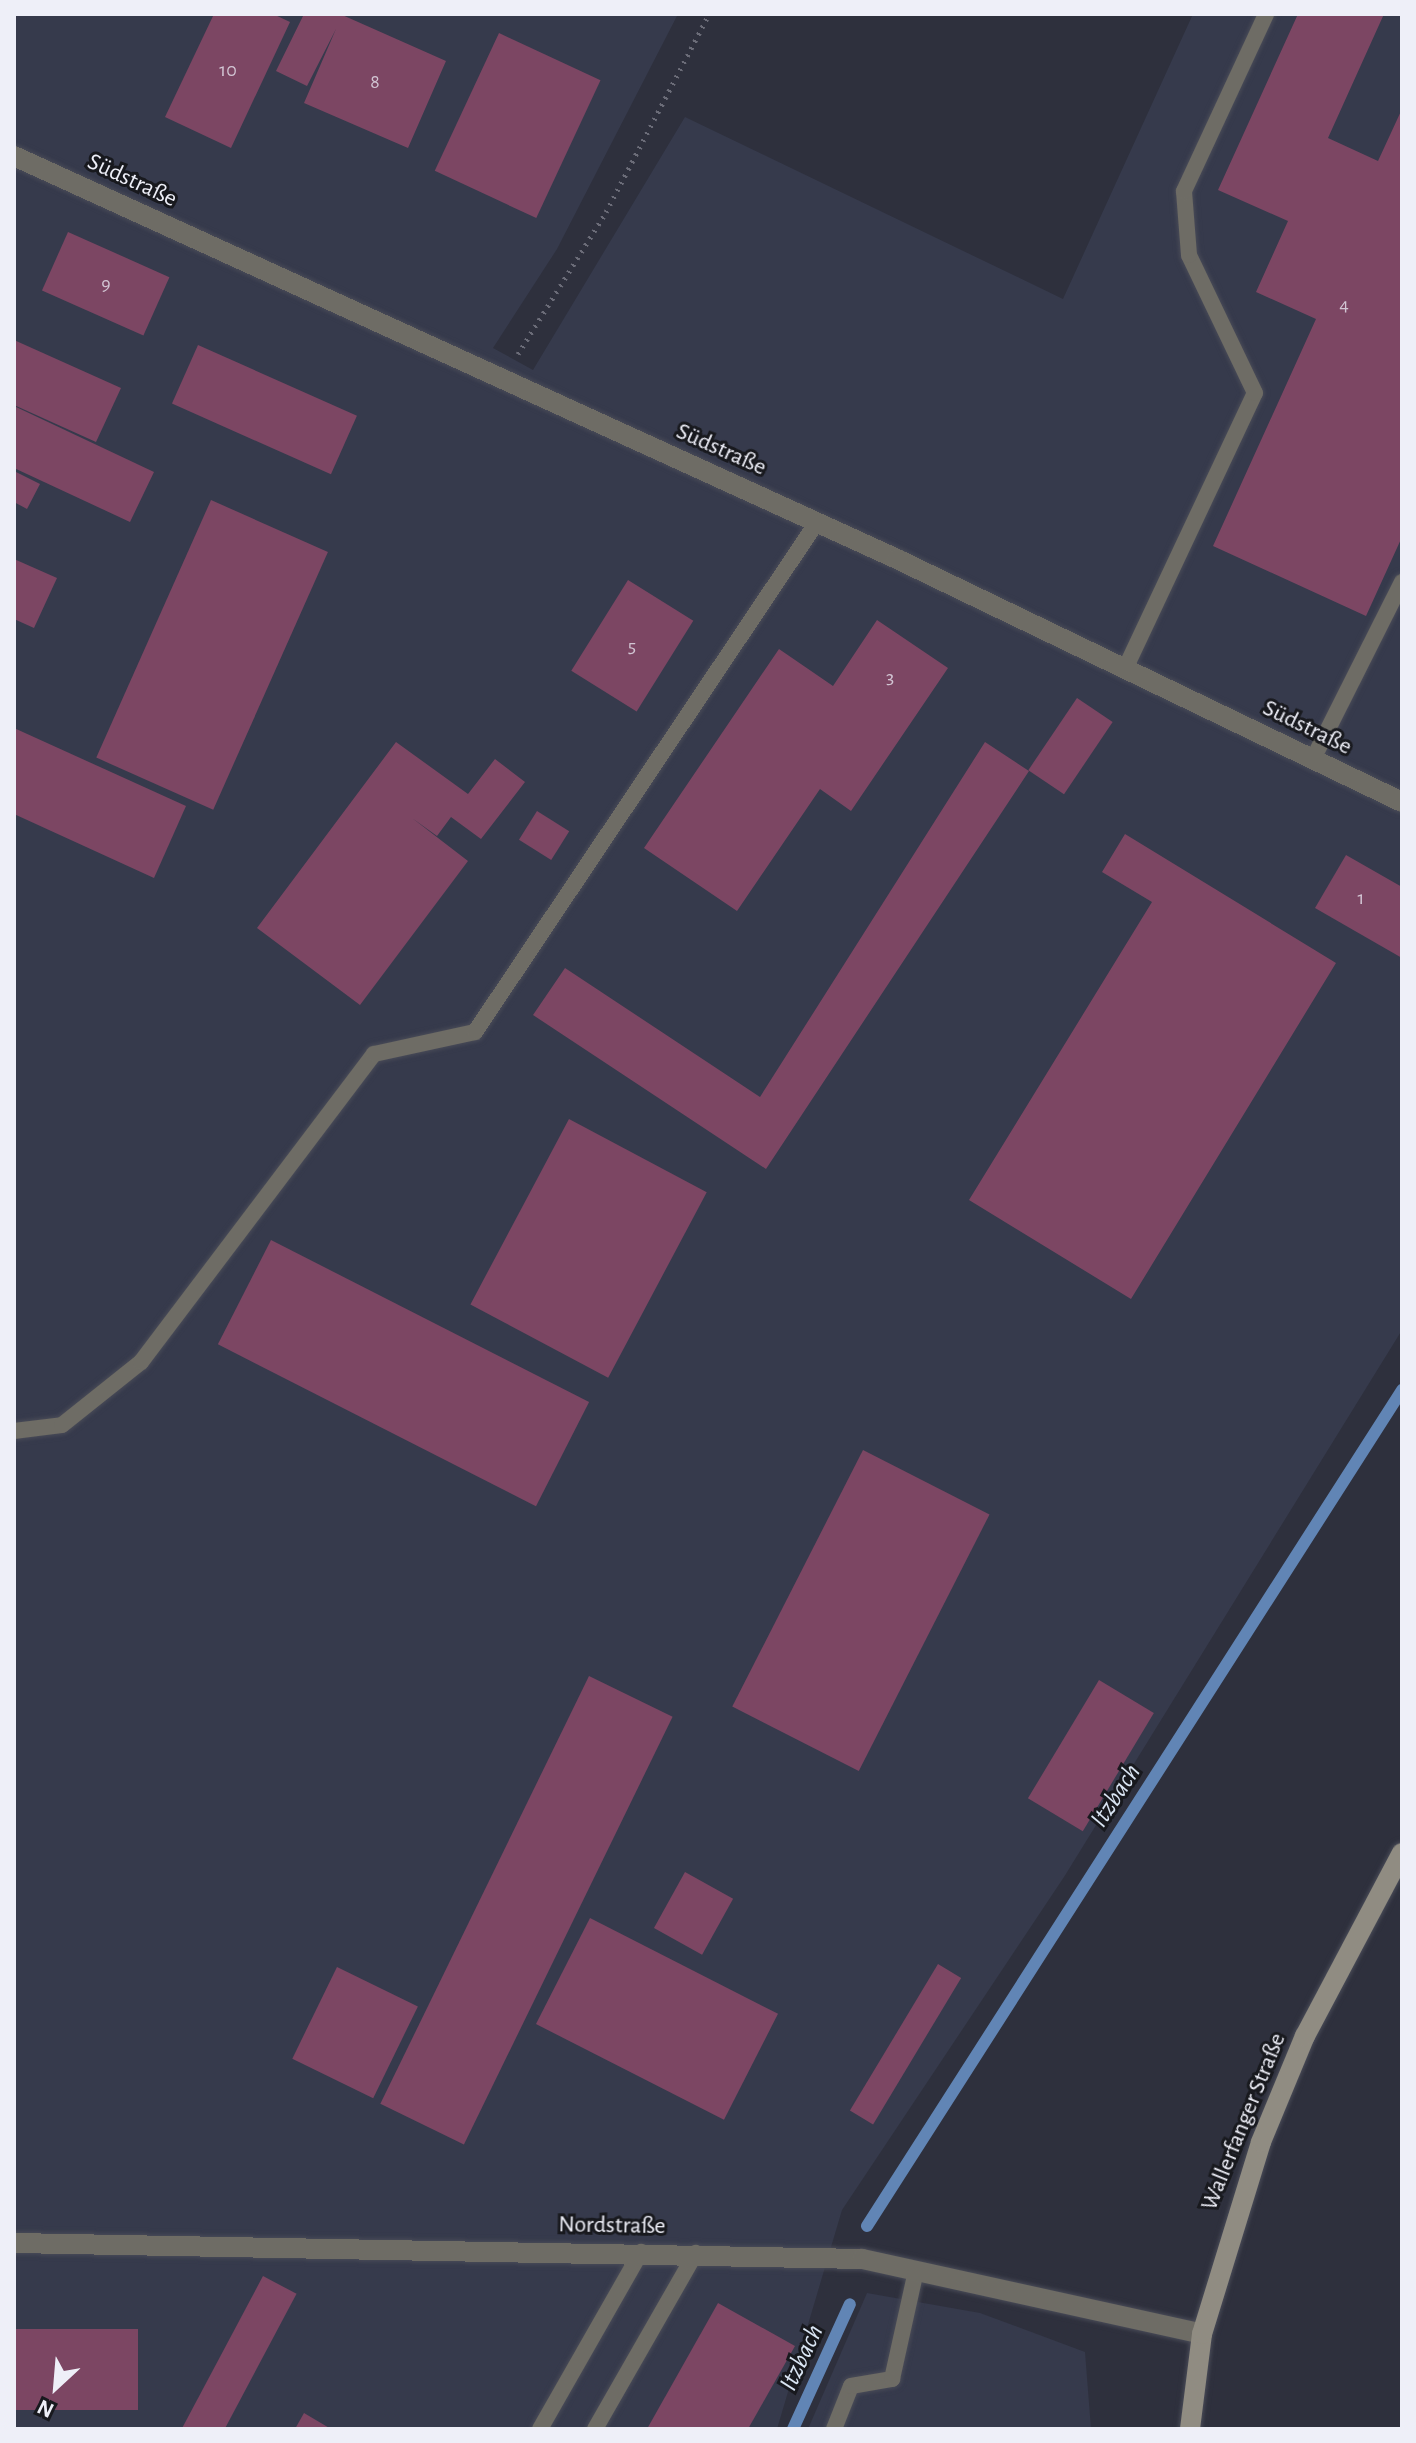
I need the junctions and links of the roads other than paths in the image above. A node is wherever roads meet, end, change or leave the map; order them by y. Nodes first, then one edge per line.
1 (1266, 14) edge
2 (14, 156) edge
3 (817, 522) junction
4 (1402, 582) edge
5 (1125, 669) junction
6 (1313, 759) junction
7 (1402, 802) edge
8 (14, 1431) edge
9 (1402, 1853) edge
10 (14, 2243) edge
11 (641, 2252) junction
12 (696, 2253) junction
13 (916, 2271) junction
14 (1202, 2334) junction
15 (540, 2429) edge
16 (595, 2429) edge
17 (834, 2429) edge
18 (1190, 2429) edge

1 - 5 lane
2 - 3 street, Südstraße
3 - 5 street, Südstraße
3 - 8 lane
4 - 6 lane
5 - 6 street, Südstraße
6 - 7 street, Südstraße
9 - 14 main road, Wallerfanger Straße
10 - 11 street, Nordstraße
11 - 12 street, Nordstraße
11 - 15 lane
12 - 13 street, Nordstraße
12 - 16 lane
13 - 14 street, Nordstraße
13 - 17 lane
14 - 18 main road, Wallerfanger Straße

